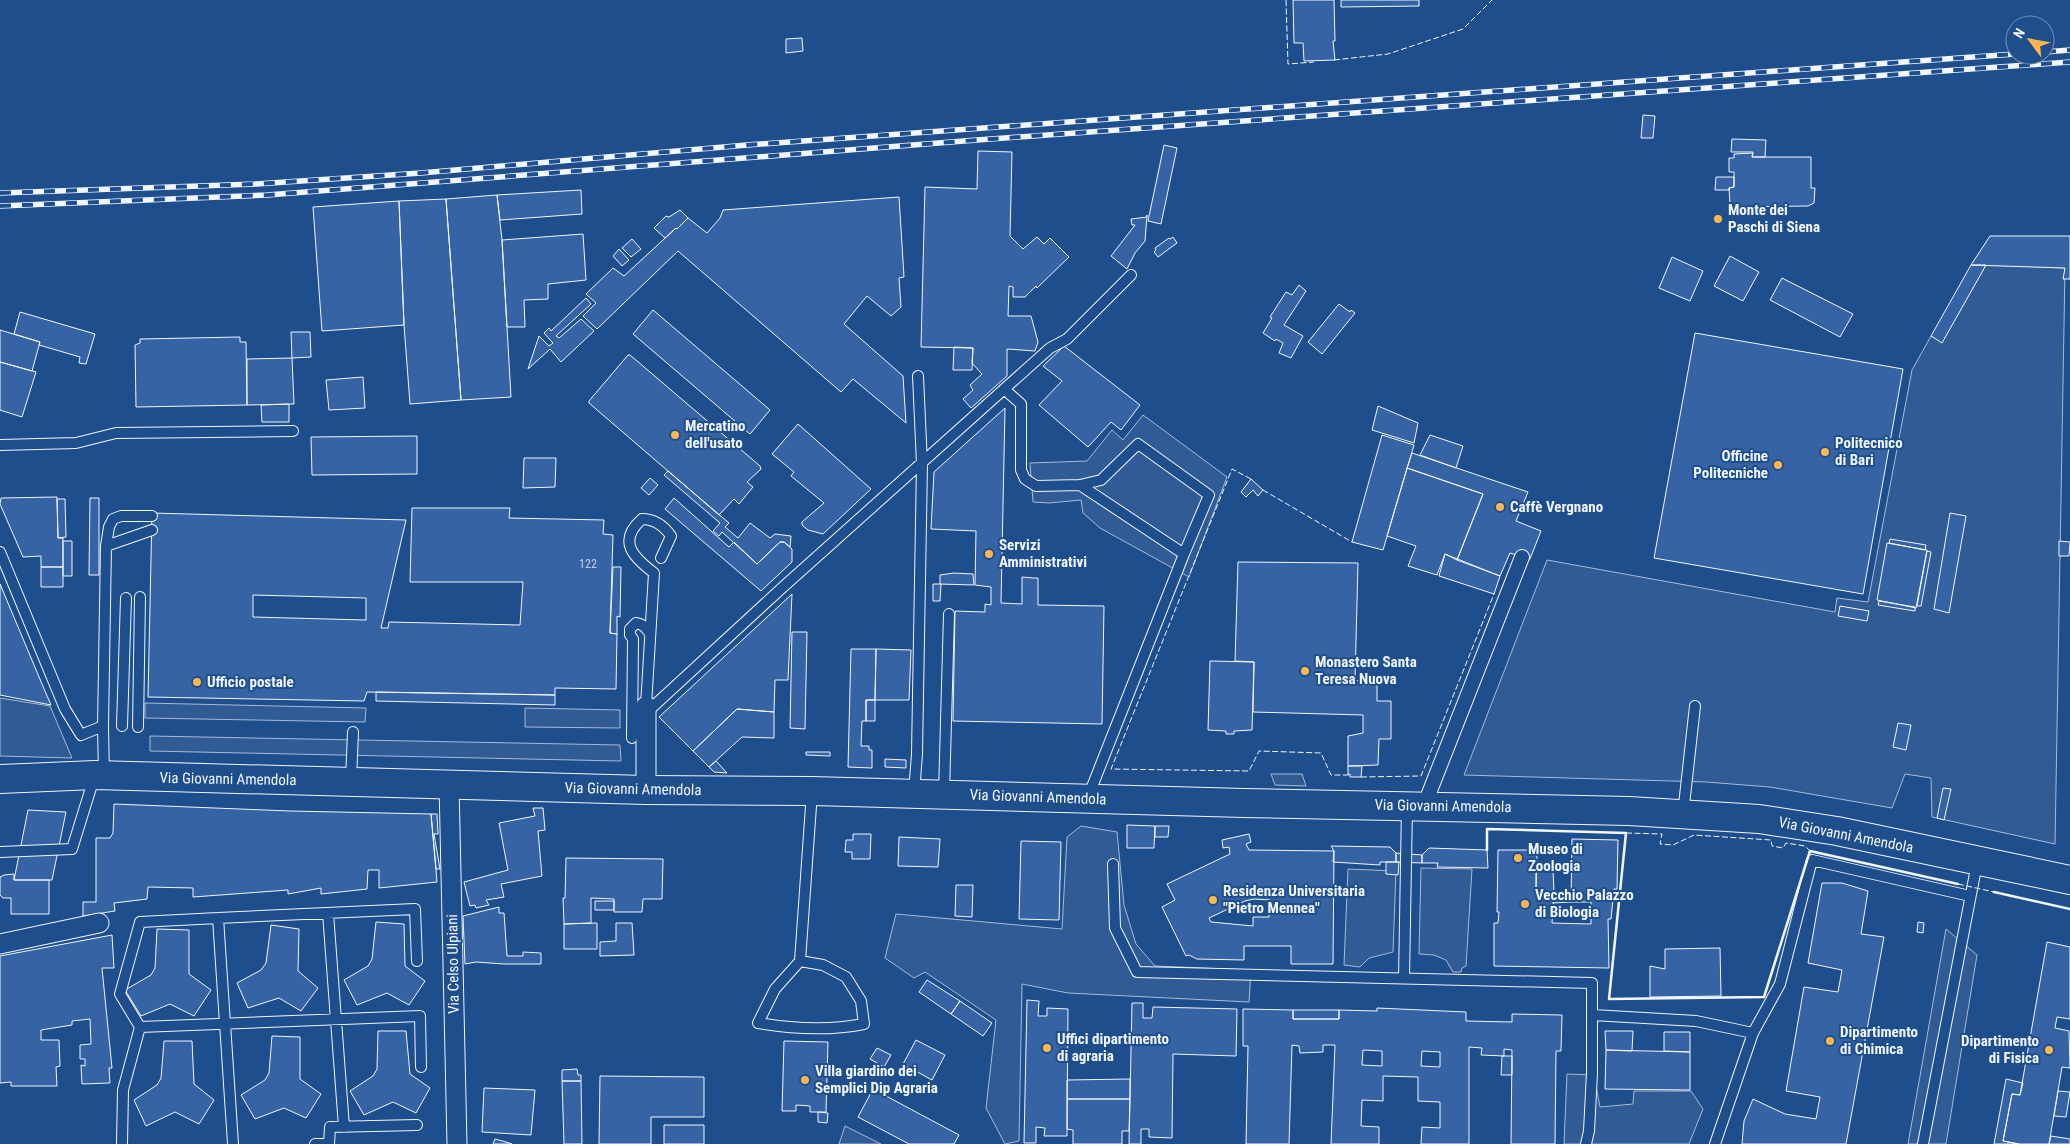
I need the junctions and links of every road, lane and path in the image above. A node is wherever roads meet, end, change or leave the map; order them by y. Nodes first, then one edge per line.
1 (1131, 275) dead end
2 (918, 376) dead end
3 (1004, 389) junction
4 (293, 431) dead end
5 (0, 445) edge
6 (922, 464) junction
7 (1080, 485) junction
8 (152, 516) dead end
9 (152, 530) dead end
10 (106, 546) junction
11 (1184, 554) junction
12 (0, 555) edge
13 (1522, 557) dead end
14 (661, 558) dead end
15 (140, 597) dead end
16 (126, 598) dead end
17 (949, 614) dead end
18 (650, 634) junction
19 (1695, 706) dead end
20 (646, 710) junction
21 (104, 726) junction
22 (122, 726) dead end
23 (138, 727) dead end
24 (353, 732) dead end
25 (632, 738) dead end
26 (99, 776) junction
27 (0, 779) edge
28 (350, 782) junction
29 (450, 784) junction
30 (646, 790) junction
31 (812, 791) junction
32 (914, 794) junction
33 (944, 794) junction
34 (1088, 798) junction
35 (1415, 806) junction
36 (1682, 814) junction
37 (0, 852) edge
38 (1977, 862) junction
39 (1113, 864) dead end
40 (2070, 880) edge
41 (1970, 896) junction
42 (328, 913) junction
43 (218, 918) junction
44 (99, 924) dead end
45 (0, 944) edge
46 (417, 961) dead end
47 (800, 961) junction
48 (1404, 978) junction
49 (1593, 1015) junction
50 (337, 1020) junction
51 (225, 1024) junction
52 (140, 1027) junction
53 (1753, 1034) junction
54 (421, 1066) dead end
55 (417, 1125) dead end
56 (344, 1126) junction
57 (122, 1144) edge
58 (233, 1144) edge
59 (316, 1144) edge
60 (329, 1144) edge
61 (457, 1144) edge
62 (1586, 1144) edge
63 (1715, 1144) edge
64 (1923, 1144) edge

1 - 3 lane
2 - 6 lane
3 - 6 lane
3 - 7 lane
4 - 5 lane
6 - 20 lane
6 - 32 lane
7 - 11 lane
7 - 11 lane
8 - 10 lane
9 - 10 lane
10 - 21 lane
11 - 34 lane
12 - 21 lane
13 - 35 street
14 - 18 lane
15 - 23 lane
16 - 22 lane
17 - 33 lane
18 - 20 lane
18 - 25 lane
19 - 36 lane
20 - 30 street
21 - 26 lane
24 - 28 lane
26 - 27 main road, Via Giovanni Amendola
26 - 28 main road, Via Giovanni Amendola
26 - 37 lane
28 - 29 main road, Via Giovanni Amendola
29 - 30 main road, Via Giovanni Amendola
29 - 61 street, Via Celso Ulpiani
30 - 31 main road, Via Giovanni Amendola
31 - 32 main road, Via Giovanni Amendola
31 - 47 lane
32 - 33 main road, Via Giovanni Amendola
33 - 34 main road, Via Giovanni Amendola
34 - 35 main road, Via Giovanni Amendola
35 - 36 main road, Via Giovanni Amendola
35 - 48 lane
36 - 38 main road, Via Giovanni Amendola
38 - 40 main road, Via Giovanni Amendola
38 - 41 lane
39 - 48 lane
41 - 53 lane
41 - 64 lane
42 - 43 lane
42 - 46 lane
42 - 50 lane
43 - 51 lane
43 - 52 lane
44 - 45 street
47 - 47 lane
48 - 49 lane
49 - 53 lane
49 - 62 lane
50 - 51 lane
50 - 54 lane
50 - 56 lane
51 - 52 lane
51 - 58 lane
52 - 57 lane
53 - 63 lane
55 - 56 lane
56 - 60 lane
59 - 60 lane

